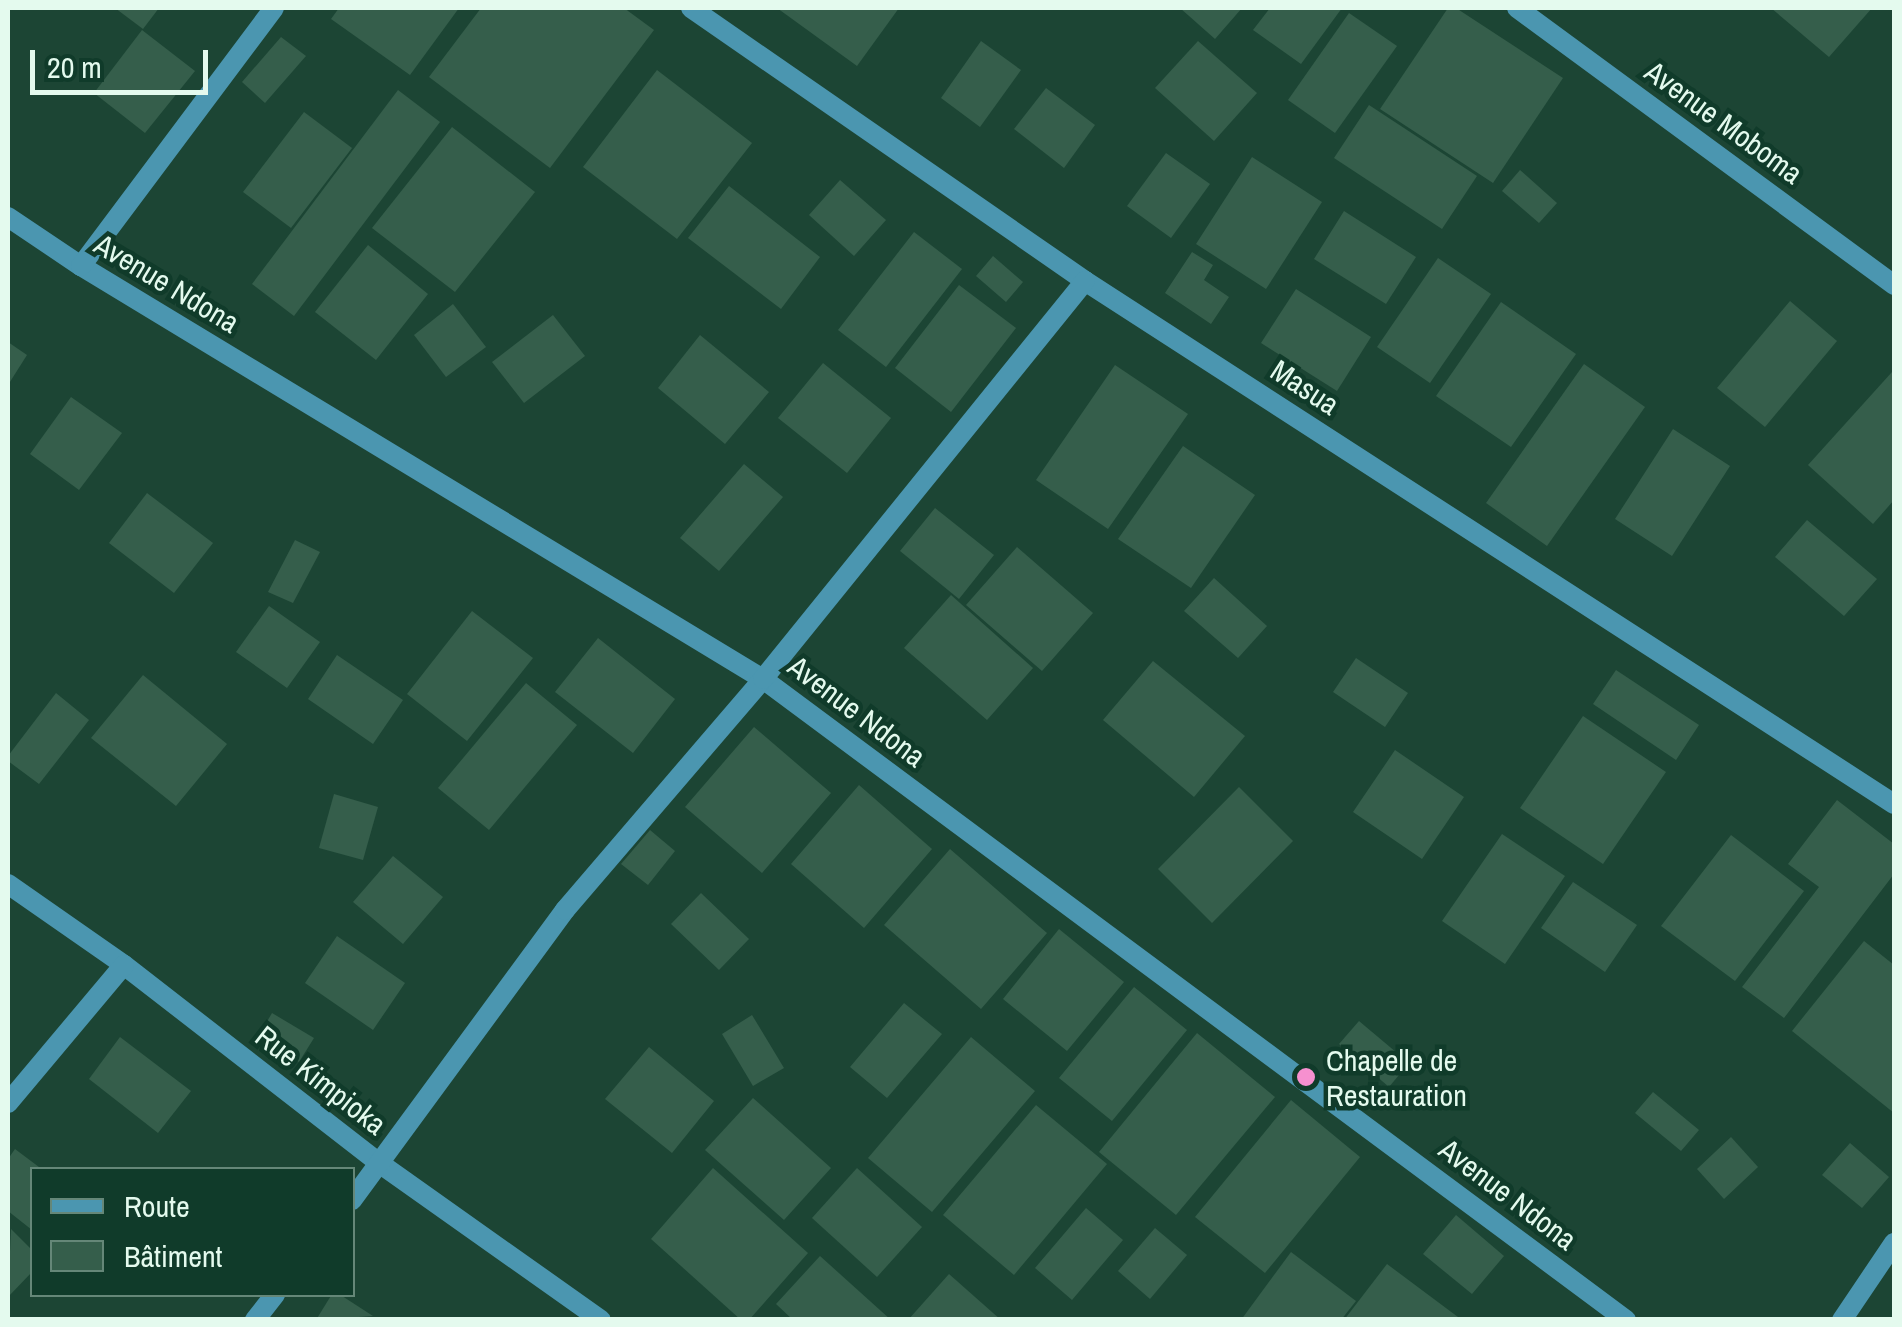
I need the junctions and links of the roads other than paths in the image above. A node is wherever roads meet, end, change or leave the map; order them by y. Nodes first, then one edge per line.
1 (274, 8) edge
2 (691, 8) edge
3 (1517, 8) edge
4 (8, 218) edge
5 (81, 266) junction
6 (1085, 281) junction
7 (1894, 284) edge
8 (763, 679) junction
9 (1894, 804) edge
10 (8, 884) edge
11 (124, 966) junction
12 (8, 1104) edge
13 (382, 1165) junction
14 (355, 1196) edge
15 (1894, 1243) edge
16 (273, 1297) edge
17 (255, 1320) edge
18 (601, 1320) edge
19 (1626, 1320) edge
20 (1842, 1320) edge

1 - 5 street
2 - 6 street, Masua
3 - 7 street, Avenue Moboma
4 - 5 street, Avenue Ndona
5 - 8 street, Avenue Ndona
6 - 8 street
6 - 9 street, Masua
8 - 13 street
8 - 19 street, Avenue Ndona
10 - 11 street, Rue Kimpioka
11 - 12 street
11 - 13 street, Rue Kimpioka
13 - 14 street
13 - 18 street, Rue Kimpioka
15 - 20 street
16 - 17 street

